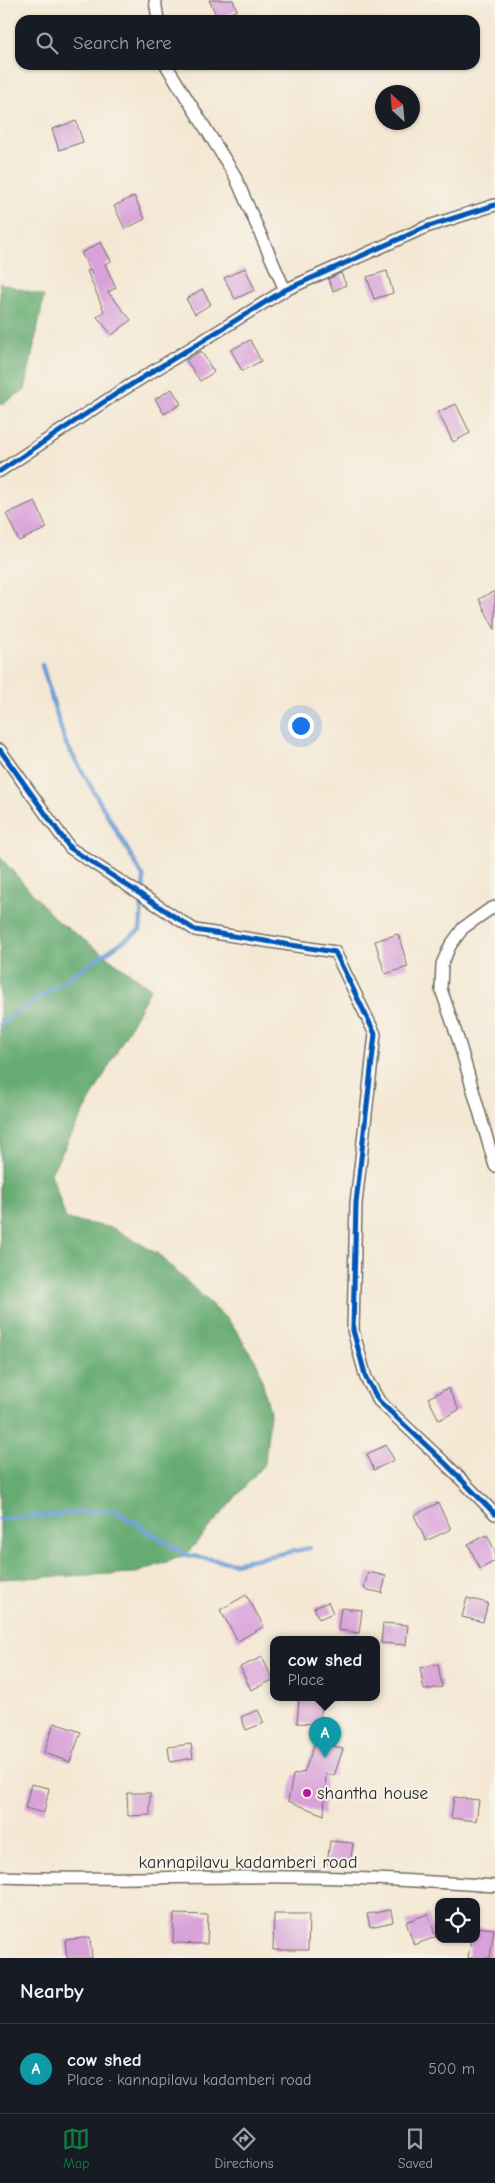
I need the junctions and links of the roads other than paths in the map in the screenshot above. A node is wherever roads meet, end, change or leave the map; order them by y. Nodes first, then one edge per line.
1 (156, 0) edge
2 (158, 15) edge
3 (169, 70) edge
4 (495, 206) edge
5 (285, 290) junction
6 (0, 471) edge
7 (0, 750) edge
8 (495, 908) edge
9 (495, 1166) edge
10 (495, 1514) edge
11 (0, 1877) edge
12 (495, 1886) edge

1 - 2 street
3 - 5 street
4 - 5 street
5 - 6 street
7 - 10 street
8 - 9 street
11 - 12 street, kannapilavu kadamberi road

